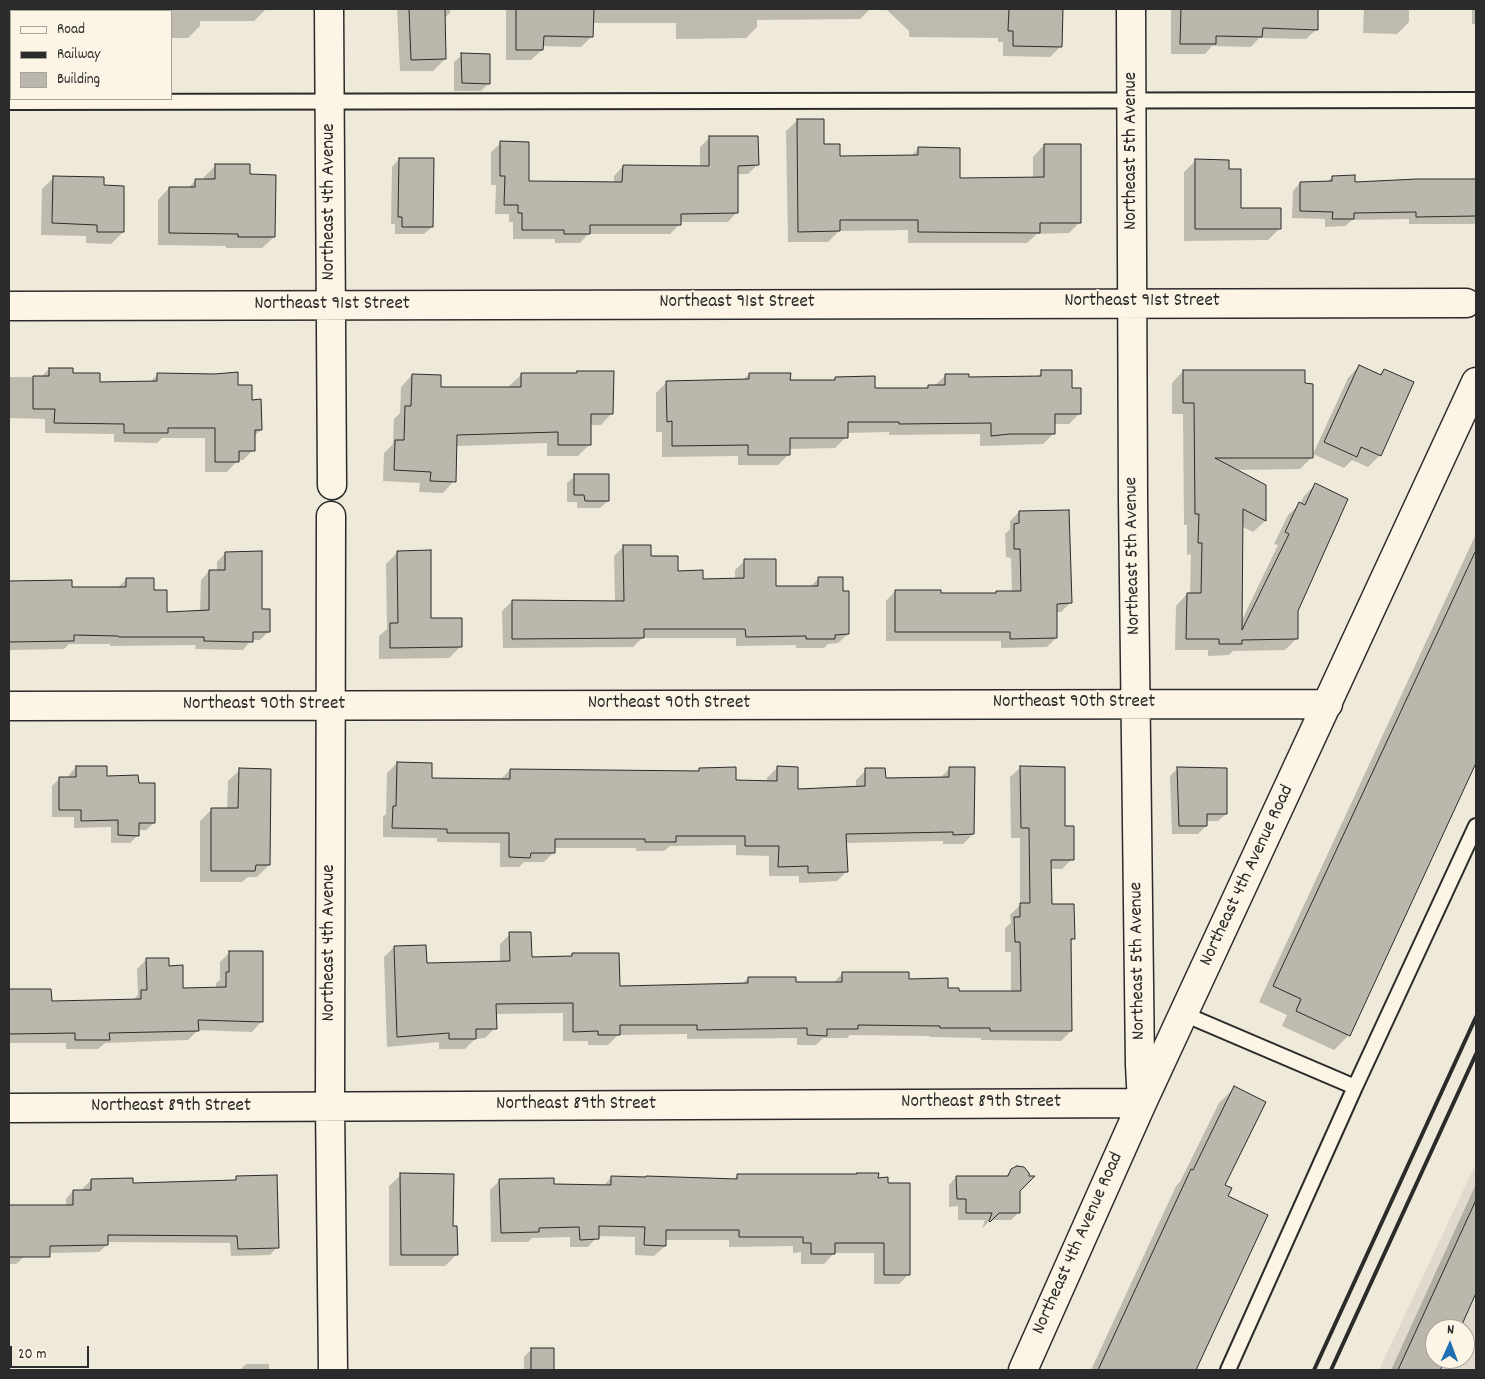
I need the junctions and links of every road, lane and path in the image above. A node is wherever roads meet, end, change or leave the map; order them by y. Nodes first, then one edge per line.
1 (329, 9) edge
2 (1132, 9) edge
3 (1132, 100) junction
4 (1476, 100) edge
5 (9, 102) edge
6 (329, 102) junction
7 (1131, 302) junction
8 (1466, 303) dead end
9 (331, 305) junction
10 (9, 306) edge
11 (1476, 382) edge
12 (332, 484) dead end
13 (331, 516) dead end
14 (1136, 703) junction
15 (1328, 704) junction
16 (330, 705) junction
17 (9, 706) edge
18 (1476, 826) edge
19 (1184, 1014) junction
20 (1355, 1086) junction
21 (1142, 1102) junction
22 (330, 1106) junction
23 (9, 1108) edge
24 (333, 1370) edge
25 (1023, 1370) edge
26 (1228, 1370) edge

1 - 6 street, Northeast 4th Avenue
2 - 3 street, Northeast 5th Avenue
3 - 4 lane
3 - 6 lane
3 - 7 street, Northeast 5th Avenue
5 - 6 lane
6 - 9 street, Northeast 4th Avenue
7 - 8 street, Northeast 91st Street
7 - 9 street, Northeast 91st Street
7 - 14 street, Northeast 5th Avenue
9 - 10 street, Northeast 91st Street
9 - 12 street, Northeast 4th Avenue
11 - 15 street, Northeast 4th Avenue Road
13 - 16 street, Northeast 4th Avenue
14 - 15 street, Northeast 90th Street
14 - 16 street, Northeast 90th Street
14 - 21 street, Northeast 5th Avenue
15 - 19 street, Northeast 4th Avenue Road
16 - 17 street, Northeast 90th Street
16 - 22 street, Northeast 4th Avenue
18 - 20 lane
19 - 20 lane
19 - 21 street, Northeast 4th Avenue Road
20 - 26 lane
21 - 22 street, Northeast 89th Street
21 - 25 street, Northeast 4th Avenue Road
22 - 23 street, Northeast 89th Street
22 - 24 street, Northeast 4th Avenue

